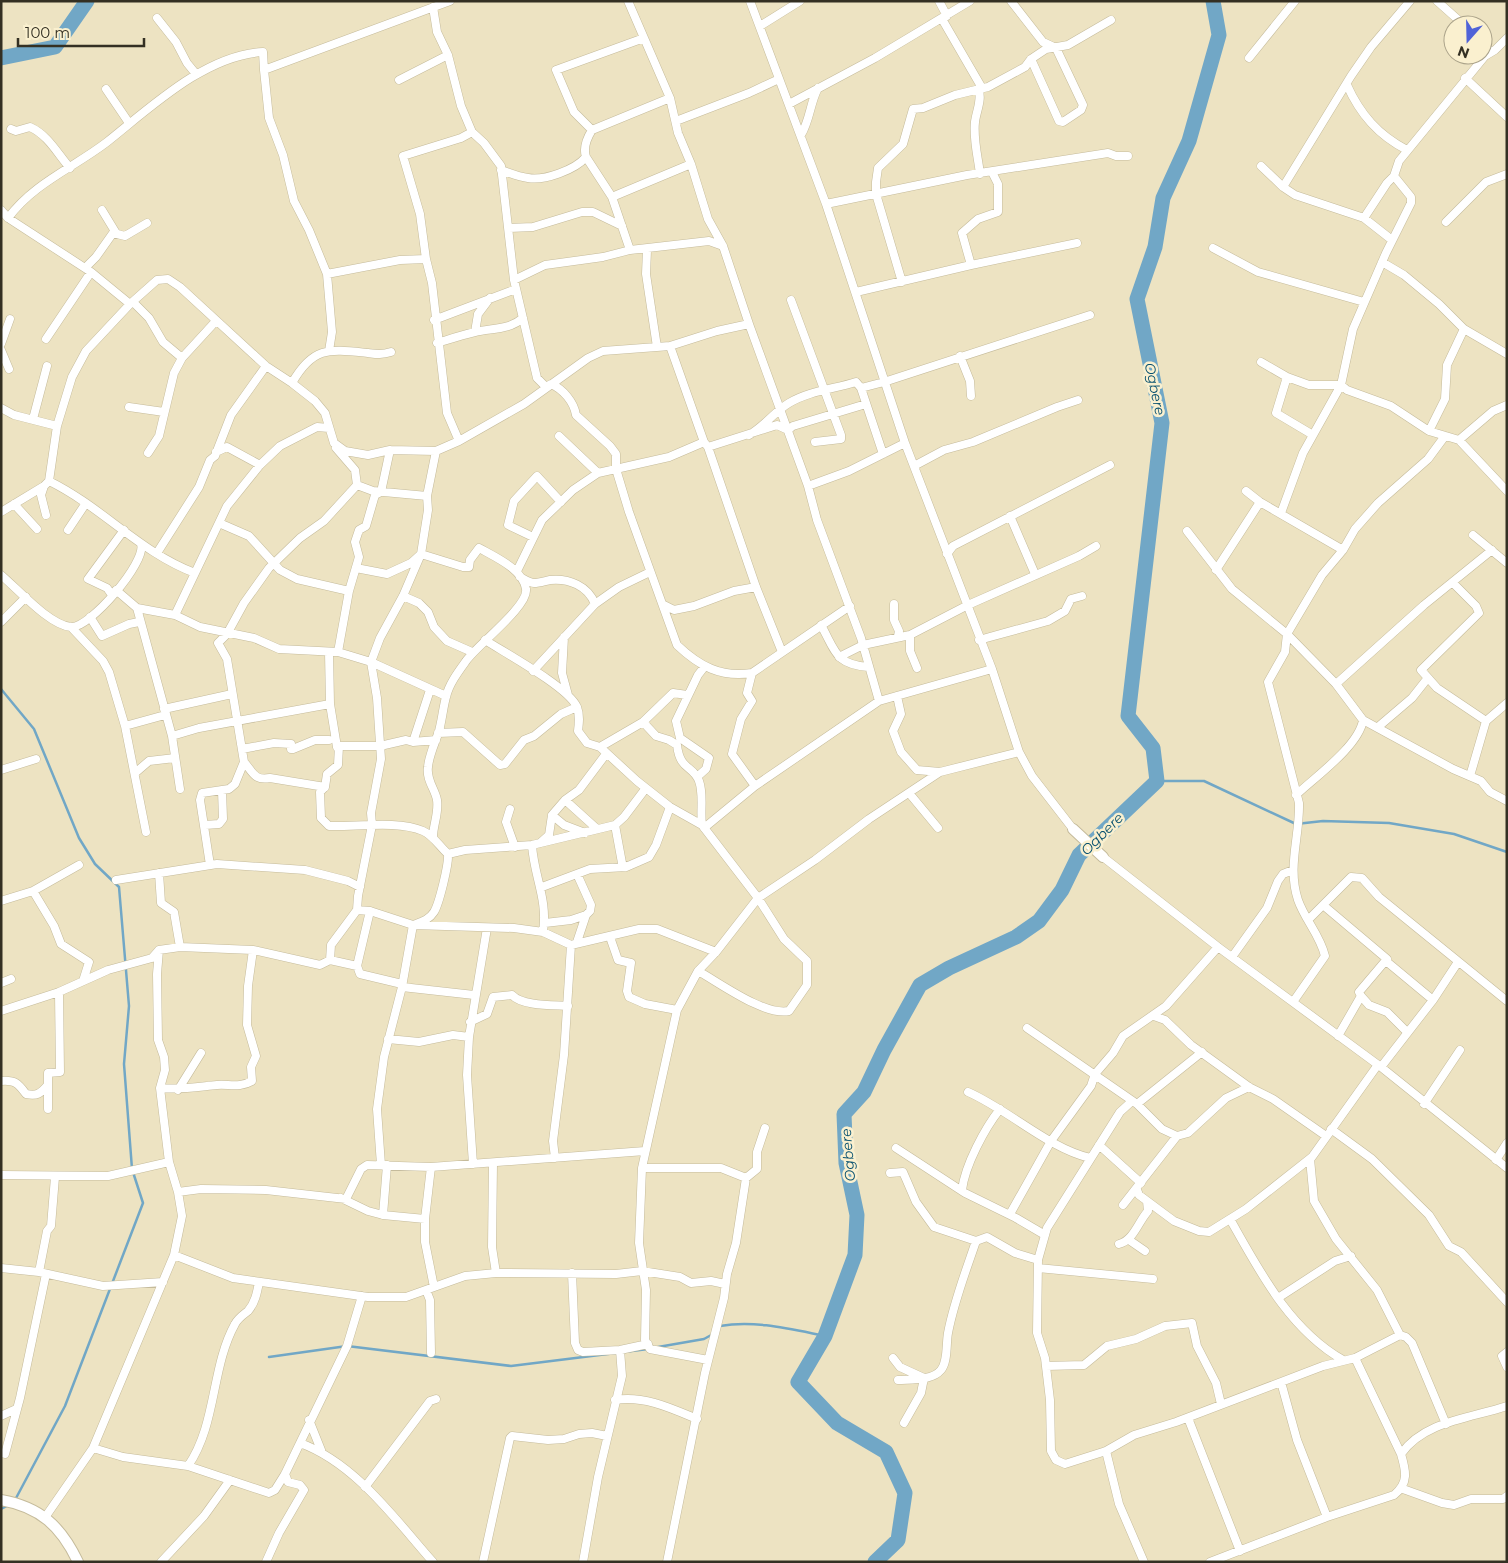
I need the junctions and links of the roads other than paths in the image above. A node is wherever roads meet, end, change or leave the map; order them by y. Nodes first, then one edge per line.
1 (628, 1) edge
2 (750, 1) edge
3 (800, 1) edge
4 (939, 1) edge
5 (970, 1) edge
6 (1011, 1) edge
7 (1295, 1) edge
8 (1410, 1) edge
9 (1437, 1) edge
10 (448, 2) edge
11 (434, 7) junction
12 (1453, 15) edge
13 (944, 17) junction
14 (157, 18) dead end
15 (1110, 20) dead end
16 (760, 26) junction
17 (644, 38) junction
18 (1507, 38) edge
19 (1056, 48) junction
20 (1493, 50) edge
21 (448, 55) junction
22 (1249, 58) dead end
23 (1031, 59) junction
24 (1478, 65) edge
25 (264, 70) junction
26 (196, 74) junction
27 (1465, 78) junction
28 (779, 79) junction
29 (399, 80) dead end
30 (1347, 85) junction
31 (818, 88) junction
32 (980, 88) junction
33 (106, 89) dead end
34 (670, 98) junction
35 (789, 104) junction
36 (1507, 117) edge
37 (676, 121) junction
38 (129, 123) junction
39 (11, 129) dead end
40 (592, 130) junction
41 (472, 132) junction
42 (801, 135) junction
43 (1407, 150) junction
44 (1128, 156) dead end
45 (586, 158) junction
46 (691, 164) junction
47 (1261, 166) dead end
48 (70, 168) junction
49 (501, 170) junction
50 (992, 172) junction
51 (980, 174) junction
52 (1507, 174) edge
53 (1394, 176) junction
54 (1283, 187) junction
55 (876, 194) junction
56 (612, 197) junction
57 (826, 204) junction
58 (1, 210) edge
59 (102, 210) dead end
60 (8, 218) junction
61 (1364, 218) junction
62 (1446, 222) dead end
63 (147, 223) dead end
64 (622, 226) junction
65 (509, 228) junction
66 (116, 233) junction
67 (1392, 240) junction
68 (1077, 243) dead end
69 (723, 246) junction
70 (1213, 248) dead end
71 (630, 250) junction
72 (647, 250) junction
73 (426, 259) junction
74 (1382, 262) junction
75 (971, 265) junction
76 (88, 270) junction
77 (327, 274) junction
78 (514, 280) junction
79 (902, 282) junction
80 (516, 289) junction
81 (856, 292) junction
82 (490, 298) junction
83 (791, 300) dead end
84 (1364, 302) junction
85 (131, 303) junction
86 (1090, 315) dead end
87 (523, 318) junction
88 (10, 319) dead end
89 (434, 320) junction
90 (215, 322) junction
91 (749, 324) junction
92 (1464, 329) junction
93 (475, 332) junction
94 (46, 339) dead end
95 (437, 342) junction
96 (1, 344) edge
97 (670, 346) junction
98 (657, 347) junction
99 (1, 350) edge
100 (329, 351) junction
101 (391, 352) dead end
102 (1507, 354) edge
103 (960, 356) junction
104 (182, 358) junction
105 (1261, 362) dead end
106 (48, 366) dead end
107 (266, 366) junction
108 (9, 369) dead end
109 (1287, 377) junction
110 (884, 382) junction
111 (292, 383) junction
112 (1341, 385) junction
113 (546, 387) junction
114 (861, 388) junction
115 (823, 390) junction
116 (970, 396) dead end
117 (1078, 400) dead end
118 (866, 404) junction
119 (1507, 405) edge
120 (129, 407) dead end
121 (1, 408) edge
122 (780, 410) junction
123 (164, 412) junction
124 (834, 415) junction
125 (33, 419) junction
126 (57, 426) junction
127 (329, 428) junction
128 (788, 430) junction
129 (1429, 430) junction
130 (749, 434) junction
131 (1313, 435) junction
132 (559, 436) dead end
133 (1445, 436) junction
134 (1459, 440) junction
135 (459, 441) junction
136 (815, 442) dead end
137 (334, 443) junction
138 (905, 443) junction
139 (706, 444) junction
140 (390, 450) junction
141 (436, 451) junction
142 (216, 452) junction
143 (148, 453) dead end
144 (883, 454) junction
145 (260, 465) junction
146 (1110, 465) dead end
147 (914, 466) junction
148 (616, 469) junction
149 (598, 474) junction
150 (47, 483) junction
151 (357, 485) junction
152 (808, 486) junction
153 (1246, 490) dead end
154 (1507, 491) edge
155 (381, 492) junction
156 (427, 496) junction
157 (561, 502) junction
158 (1260, 502) junction
159 (86, 503) junction
160 (14, 504) junction
161 (1, 512) edge
162 (1281, 513) junction
163 (46, 515) dead end
164 (1010, 516) junction
165 (219, 523) junction
166 (37, 529) dead end
167 (68, 530) dead end
168 (124, 530) junction
169 (1187, 532) dead end
170 (1473, 535) dead end
171 (533, 536) junction
172 (141, 544) junction
173 (1096, 546) dead end
174 (1343, 550) junction
175 (1492, 550) junction
176 (157, 553) junction
177 (421, 554) junction
178 (947, 554) junction
179 (275, 563) junction
180 (1507, 563) edge
181 (356, 568) junction
182 (1216, 570) junction
183 (650, 572) junction
184 (195, 573) junction
185 (518, 574) junction
186 (1035, 574) junction
187 (1, 575) edge
188 (1453, 583) junction
189 (756, 587) junction
190 (349, 590) junction
191 (114, 593) junction
192 (26, 596) junction
193 (403, 596) junction
194 (1082, 596) dead end
195 (595, 604) junction
196 (894, 604) dead end
197 (968, 605) junction
198 (664, 606) junction
199 (850, 606) junction
200 (137, 608) junction
201 (175, 614) junction
202 (90, 617) junction
203 (1, 622) edge
204 (139, 622) junction
205 (821, 625) junction
206 (71, 627) junction
207 (227, 634) junction
208 (1287, 634) junction
209 (910, 635) junction
210 (898, 636) junction
211 (564, 638) junction
212 (485, 640) junction
213 (979, 640) junction
214 (863, 645) junction
215 (329, 652) junction
216 (338, 652) junction
217 (472, 652) junction
218 (782, 652) junction
219 (839, 657) junction
220 (371, 662) junction
221 (704, 666) junction
222 (868, 667) junction
223 (918, 668) dead end
224 (992, 669) junction
225 (533, 671) junction
226 (752, 673) junction
227 (1427, 679) junction
228 (1336, 684) junction
229 (430, 690) junction
230 (232, 694) junction
231 (687, 695) junction
232 (446, 696) junction
233 (897, 696) junction
234 (568, 697) junction
235 (879, 701) junction
236 (1507, 703) edge
237 (330, 704) junction
238 (577, 707) junction
239 (164, 712) junction
240 (250, 719) junction
241 (1363, 720) junction
242 (238, 721) junction
243 (1486, 721) junction
244 (643, 722) junction
245 (125, 726) junction
246 (1378, 727) junction
247 (335, 728) junction
248 (172, 736) junction
249 (437, 737) junction
250 (241, 738) junction
251 (329, 740) junction
252 (414, 742) junction
253 (380, 746) junction
254 (600, 746) junction
255 (338, 747) junction
256 (242, 750) junction
257 (1019, 752) junction
258 (606, 754) junction
259 (175, 758) junction
260 (36, 759) dead end
261 (244, 762) junction
262 (1, 770) edge
263 (942, 772) junction
264 (134, 773) junction
265 (1470, 776) junction
266 (697, 777) junction
267 (755, 786) junction
268 (325, 787) junction
269 (646, 788) junction
270 (180, 789) dead end
271 (222, 790) junction
272 (909, 793) junction
273 (1296, 794) junction
274 (565, 800) junction
275 (1507, 802) edge
276 (670, 807) junction
277 (510, 809) dead end
278 (552, 815) junction
279 (205, 825) junction
280 (372, 825) junction
281 (615, 825) junction
282 (703, 826) junction
283 (596, 828) junction
284 (938, 828) dead end
285 (1073, 829) joint
286 (146, 832) dead end
287 (586, 834) junction
288 (433, 837) junction
289 (536, 844) junction
290 (516, 847) junction
291 (448, 854) junction
292 (1103, 857) joint
293 (79, 865) dead end
294 (210, 865) junction
295 (626, 867) junction
296 (1293, 870) junction
297 (159, 873) junction
298 (577, 874) junction
299 (116, 880) dead end
300 (360, 887) junction
301 (542, 887) junction
302 (33, 890) junction
303 (758, 898) junction
304 (1, 901) edge
305 (1323, 905) junction
306 (357, 910) junction
307 (370, 911) junction
308 (546, 914) junction
309 (586, 915) junction
310 (1308, 920) junction
311 (560, 921) junction
312 (545, 923) junction
313 (413, 925) junction
314 (487, 928) junction
315 (544, 932) junction
316 (610, 937) junction
317 (574, 944) junction
318 (180, 947) junction
319 (1218, 947) junction
320 (159, 950) junction
321 (254, 950) junction
322 (716, 952) junction
323 (1232, 957) junction
324 (330, 960) junction
325 (1386, 961) junction
326 (1458, 962) junction
327 (357, 966) junction
328 (698, 971) junction
329 (11, 979) dead end
330 (82, 981) junction
331 (1, 983) edge
332 (402, 985) junction
333 (59, 992) junction
334 (474, 995) junction
335 (1361, 996) junction
336 (1434, 1000) junction
337 (1507, 1001) edge
338 (1293, 1002) junction
339 (568, 1006) junction
340 (1162, 1009) junction
341 (677, 1010) junction
342 (1, 1011) edge
343 (1154, 1016) junction
344 (1165, 1020) junction
345 (470, 1022) junction
346 (1027, 1028) dead end
347 (1407, 1032) junction
348 (1338, 1036) junction
349 (468, 1037) junction
350 (388, 1039) junction
351 (1460, 1050) dead end
352 (1202, 1052) junction
353 (201, 1054) dead end
354 (1379, 1067) junction
355 (1095, 1074) junction
356 (1, 1080) edge
357 (47, 1086) junction
358 (1249, 1087) junction
359 (160, 1088) junction
360 (178, 1090) junction
361 (968, 1092) dead end
362 (1134, 1103) junction
363 (1424, 1104) junction
364 (1000, 1108) junction
365 (48, 1109) dead end
366 (765, 1128) dead end
367 (1331, 1128) junction
368 (1177, 1136) junction
369 (1326, 1136) junction
370 (1051, 1141) junction
371 (1507, 1143) edge
372 (1098, 1145) junction
373 (896, 1148) dead end
374 (645, 1151) junction
375 (555, 1158) junction
376 (1090, 1158) junction
377 (1310, 1159) junction
378 (1496, 1160) junction
379 (169, 1162) junction
380 (493, 1163) junction
381 (472, 1164) junction
382 (384, 1165) junction
383 (432, 1166) junction
384 (642, 1168) junction
385 (1507, 1168) edge
386 (890, 1173) dead end
387 (1, 1175) edge
388 (55, 1177) junction
389 (746, 1178) junction
390 (1139, 1186) junction
391 (962, 1190) junction
392 (178, 1192) junction
393 (340, 1198) junction
394 (1147, 1201) junction
395 (1123, 1205) dead end
396 (1010, 1214) junction
397 (383, 1215) junction
398 (425, 1219) junction
399 (1230, 1219) junction
400 (1045, 1236) junction
401 (1129, 1240) junction
402 (976, 1241) junction
403 (1119, 1244) dead end
404 (1145, 1251) dead end
405 (174, 1255) junction
406 (1351, 1256) junction
407 (1038, 1264) junction
408 (1, 1268) edge
409 (642, 1271) junction
410 (43, 1273) junction
411 (496, 1273) junction
412 (572, 1273) junction
413 (1153, 1278) dead end
414 (163, 1282) junction
415 (259, 1282) junction
416 (725, 1284) junction
417 (430, 1289) junction
418 (362, 1296) junction
419 (1278, 1298) junction
420 (1507, 1302) edge
421 (1400, 1335) junction
422 (648, 1344) junction
423 (620, 1350) junction
424 (1507, 1352) edge
425 (432, 1353) dead end
426 (893, 1358) dead end
427 (1355, 1358) junction
428 (708, 1360) junction
429 (1343, 1360) junction
430 (1046, 1366) junction
431 (1507, 1367) edge
432 (924, 1378) junction
433 (898, 1380) dead end
434 (1281, 1382) junction
435 (436, 1399) dead end
436 (615, 1400) junction
437 (1221, 1404) junction
438 (1507, 1406) edge
439 (16, 1409) junction
440 (1, 1416) edge
441 (1188, 1418) junction
442 (697, 1419) junction
443 (310, 1420) junction
444 (904, 1423) dead end
445 (1446, 1424) junction
446 (607, 1436) junction
447 (300, 1443) junction
448 (94, 1448) junction
449 (321, 1450) junction
450 (1106, 1451) junction
451 (5, 1454) dead end
452 (1401, 1454) junction
453 (188, 1466) junction
454 (285, 1474) junction
455 (230, 1480) junction
456 (365, 1487) junction
457 (1403, 1489) junction
458 (1507, 1496) edge
459 (1, 1500) edge
460 (46, 1516) junction
461 (1327, 1518) junction
462 (1240, 1551) junction
463 (78, 1562) edge
464 (161, 1562) edge
465 (266, 1562) edge
466 (432, 1562) edge
467 (483, 1562) edge
468 (583, 1562) edge
469 (667, 1562) edge
470 (1144, 1562) edge
471 (1210, 1562) edge

1 - 17 street
2 - 16 street
3 - 16 street
4 - 13 street
5 - 13 street
6 - 19 street
7 - 22 street
8 - 30 street
9 - 12 street
10 - 11 street
11 - 21 street
11 - 25 street
13 - 31 street
13 - 32 street
14 - 26 street
15 - 19 street
16 - 28 street
17 - 34 street
17 - 40 street
18 - 20 street
19 - 23 street
19 - 23 street
21 - 29 street
21 - 41 street
23 - 32 street
24 - 27 street
25 - 26 street
25 - 77 street
26 - 38 street
27 - 36 street
27 - 43 street
28 - 35 street
28 - 37 street
30 - 43 street
30 - 54 street
31 - 35 street
31 - 42 street
32 - 51 street
32 - 55 street
33 - 38 street
34 - 37 street
34 - 40 street
35 - 42 street
37 - 46 street
38 - 48 street
39 - 48 street
40 - 45 street
41 - 49 street
41 - 73 street
42 - 57 street
43 - 53 street
44 - 50 street
45 - 49 street
45 - 56 street
46 - 56 street
46 - 69 street
47 - 54 street
48 - 60 street
49 - 65 street
50 - 51 street
50 - 75 street
51 - 55 street
52 - 62 street
53 - 61 street
53 - 67 street
54 - 61 street
55 - 57 street
55 - 79 street
56 - 64 street
57 - 81 street
58 - 60 street
59 - 66 street
60 - 76 street
61 - 67 street
63 - 66 street
64 - 65 street
64 - 71 street
65 - 78 street
66 - 76 street
67 - 74 street
68 - 75 street
69 - 72 street
69 - 91 street
70 - 84 street
71 - 72 street
71 - 78 street
72 - 98 street
73 - 77 street
73 - 89 street
74 - 84 street
74 - 92 street
75 - 79 street
76 - 85 street
76 - 94 street
77 - 100 street
78 - 80 street
79 - 81 street
80 - 82 street
80 - 87 street
81 - 110 street
82 - 89 street
82 - 93 street
83 - 115 street
84 - 112 street
85 - 90 street
85 - 104 street
85 - 126 street
86 - 103 street
87 - 93 street
87 - 113 street
88 - 96 street
89 - 95 street
90 - 104 street
90 - 107 street
91 - 97 street
91 - 122 street
92 - 102 street
92 - 129 street
93 - 95 street
95 - 135 street
97 - 98 street
97 - 139 street
98 - 113 street
99 - 108 street
100 - 101 street
100 - 111 street
103 - 110 street
103 - 116 street
104 - 123 street
105 - 109 street
106 - 125 street
107 - 111 street
107 - 142 street
109 - 112 street
109 - 131 street
110 - 114 street
110 - 138 street
111 - 127 street
112 - 129 street
112 - 131 street
113 - 135 street
113 - 148 street
114 - 115 street
114 - 118 street
115 - 122 street
115 - 124 street
117 - 147 street
118 - 124 street
118 - 144 street
119 - 134 street
120 - 123 street
121 - 125 street
122 - 128 street
122 - 130 street
123 - 143 street
124 - 128 street
124 - 136 street
125 - 126 street
126 - 150 street
127 - 137 street
127 - 145 street
128 - 130 street
128 - 152 street
129 - 133 street
130 - 139 street
131 - 162 street
132 - 149 street
133 - 134 street
133 - 174 street
134 - 154 street
135 - 141 street
137 - 140 street
137 - 151 street
138 - 144 street
138 - 147 street
139 - 148 street
139 - 189 street
140 - 141 street
140 - 155 street
141 - 156 street
142 - 145 street
142 - 176 street
144 - 152 street
145 - 165 street
146 - 164 street
147 - 178 street
148 - 149 street
148 - 183 street
149 - 157 street
150 - 159 street
150 - 160 street
150 - 163 street
151 - 155 street
151 - 179 street
152 - 199 street
153 - 158 street
155 - 156 street
155 - 181 street
156 - 177 street
157 - 171 street
157 - 171 street
158 - 162 street
158 - 182 street
159 - 167 street
159 - 168 street
160 - 161 street
160 - 166 street
162 - 174 street
164 - 178 street
164 - 186 street
165 - 179 street
165 - 184 street
168 - 172 street
168 - 191 street
169 - 182 street
170 - 175 street
171 - 185 street
172 - 176 street
172 - 191 street
173 - 186 street
174 - 208 street
175 - 180 street
175 - 188 street
176 - 184 street
177 - 181 street
177 - 185 street
177 - 193 street
178 - 197 street
179 - 190 street
179 - 207 street
181 - 190 street
182 - 208 street
183 - 195 street
183 - 198 street
184 - 201 street
185 - 195 street
185 - 212 street
186 - 197 street
187 - 192 street
188 - 227 street
188 - 228 street
189 - 198 street
189 - 218 street
190 - 216 street
191 - 200 street
191 - 202 street
192 - 203 street
192 - 206 street
193 - 217 street
193 - 220 street
194 - 213 street
195 - 211 street
196 - 210 street
197 - 209 street
197 - 213 street
198 - 221 street
199 - 205 street
199 - 214 street
200 - 201 street
200 - 204 street
201 - 207 street
202 - 204 street
202 - 206 street
204 - 239 street
205 - 218 street
205 - 219 street
206 - 245 street
207 - 215 street
207 - 230 street
208 - 228 street
208 - 273 street
209 - 210 street
209 - 223 street
210 - 214 street
211 - 225 street
211 - 234 street
212 - 217 street
212 - 225 street
213 - 224 street
214 - 219 street
214 - 222 street
215 - 216 street
215 - 237 street
216 - 220 street
217 - 232 street
218 - 226 street
219 - 222 street
220 - 229 street
220 - 253 street
221 - 226 street
221 - 231 street
222 - 235 street
224 - 233 street
224 - 257 street
225 - 234 street
226 - 267 street
227 - 243 street
227 - 246 street
228 - 241 street
229 - 232 street
229 - 252 street
230 - 239 street
230 - 242 street
231 - 244 street
231 - 266 street
232 - 249 street
233 - 235 street
233 - 263 street
234 - 238 street
235 - 267 street
236 - 243 street
237 - 240 street
237 - 247 street
238 - 249 street
238 - 254 street
239 - 245 street
239 - 248 street
240 - 242 street
240 - 250 street
241 - 246 street
241 - 273 street
242 - 248 street
242 - 250 street
243 - 265 street
244 - 254 street
244 - 266 street
245 - 264 street
246 - 265 street
247 - 251 street
247 - 255 street
248 - 259 street
249 - 252 street
249 - 288 street
250 - 256 street
251 - 255 street
251 - 256 street
252 - 253 street
253 - 255 street
253 - 280 street
254 - 258 street
255 - 268 street
256 - 261 street
257 - 263 street
257 - 285 street
258 - 269 street
258 - 274 street
259 - 264 street
259 - 270 street
260 - 262 street
261 - 268 street
261 - 271 street
263 - 272 street
264 - 286 street
265 - 275 street
266 - 282 street
267 - 282 street
268 - 280 street
269 - 276 street
269 - 281 street
271 - 279 street
271 - 279 street
272 - 284 street
272 - 303 street
273 - 296 street
274 - 278 street
274 - 283 street
276 - 282 street
276 - 295 street
277 - 290 street
278 - 287 street
278 - 289 street
279 - 294 street
280 - 288 street
280 - 300 street
281 - 283 street
281 - 295 street
282 - 303 street
283 - 287 street
285 - 292 street
287 - 289 street
288 - 291 street
289 - 290 street
289 - 301 street
290 - 291 street
291 - 313 street
292 - 319 street
293 - 302 street
294 - 297 street
294 - 300 street
295 - 298 street
296 - 310 street
296 - 323 street
297 - 299 street
297 - 318 street
298 - 301 street
298 - 309 street
300 - 306 street
301 - 308 street
302 - 304 street
302 - 330 street
303 - 322 street
303 - 328 street
305 - 310 street
305 - 325 street
305 - 326 street
306 - 307 street
306 - 324 street
307 - 313 street
307 - 327 street
308 - 311 street
308 - 312 street
309 - 311 street
309 - 317 street
310 - 338 street
311 - 312 street
312 - 315 street
313 - 314 street
313 - 332 street
314 - 315 street
314 - 334 street
315 - 317 street
316 - 317 street
316 - 322 street
316 - 341 street
317 - 339 street
318 - 320 street
318 - 321 street
319 - 323 street
319 - 340 street
320 - 330 street
320 - 359 street
321 - 324 street
321 - 360 street
322 - 328 street
323 - 338 street
324 - 327 street
325 - 335 street
325 - 336 street
326 - 336 street
326 - 337 street
327 - 332 street
328 - 341 street
329 - 331 street
330 - 333 street
332 - 334 street
332 - 350 street
333 - 342 street
333 - 357 street
334 - 345 street
335 - 347 street
335 - 348 street
336 - 347 street
338 - 348 street
339 - 345 street
339 - 375 street
340 - 343 street
340 - 344 street
341 - 374 street
343 - 344 street
343 - 355 street
344 - 352 street
345 - 349 street
346 - 355 street
347 - 354 street
348 - 354 street
349 - 350 street
349 - 381 street
350 - 382 street
351 - 363 street
352 - 358 street
352 - 362 street
353 - 360 street
354 - 363 street
354 - 367 street
355 - 362 street
355 - 370 street
356 - 357 street
357 - 365 street
358 - 368 street
358 - 369 street
359 - 360 street
359 - 379 street
361 - 364 street
362 - 368 street
362 - 372 street
363 - 378 street
364 - 370 street
364 - 391 street
366 - 389 street
367 - 369 street
367 - 420 street
368 - 390 street
369 - 377 street
370 - 376 street
370 - 396 street
371 - 378 street
372 - 376 street
372 - 390 street
373 - 391 street
374 - 375 street
374 - 384 street
375 - 380 street
376 - 400 street
377 - 399 street
377 - 406 street
378 - 385 street
379 - 388 street
379 - 392 street
380 - 381 street
380 - 411 street
381 - 383 street
382 - 383 street
382 - 393 street
382 - 397 street
383 - 398 street
384 - 389 street
384 - 409 street
386 - 402 street
387 - 388 street
388 - 410 street
389 - 416 street
390 - 394 street
390 - 395 street
391 - 396 street
392 - 393 street
392 - 405 street
393 - 397 street
394 - 399 street
394 - 401 street
396 - 400 street
397 - 398 street
398 - 417 street
399 - 419 street
400 - 407 street
401 - 403 street
401 - 404 street
402 - 407 street
402 - 432 street
405 - 414 street
405 - 415 street
406 - 419 street
406 - 421 street
407 - 413 street
407 - 430 street
408 - 410 street
409 - 412 street
409 - 416 street
409 - 422 street
410 - 414 street
410 - 439 street
411 - 412 street
411 - 417 street
412 - 423 street
414 - 448 street
415 - 418 street
415 - 453 street
416 - 428 street
417 - 418 street
417 - 425 street
418 - 443 street
419 - 429 street
421 - 427 street
421 - 445 street
422 - 423 street
422 - 428 street
423 - 436 street
424 - 431 street
426 - 432 street
427 - 429 street
427 - 452 street
428 - 442 street
429 - 434 street
430 - 437 street
430 - 450 street
432 - 433 street
432 - 444 street
434 - 437 street
434 - 461 street
435 - 456 street
436 - 442 street
436 - 446 street
437 - 441 street
438 - 445 street
439 - 440 street
439 - 451 street
441 - 450 street
441 - 462 street
442 - 469 street
443 - 447 street
443 - 449 street
445 - 452 street
446 - 467 street
446 - 468 street
447 - 449 street
447 - 454 street
448 - 453 street
448 - 460 street
449 - 456 street
450 - 470 street
452 - 457 street
453 - 455 street
454 - 455 street
454 - 465 street
455 - 464 street
456 - 466 street
457 - 458 street
457 - 461 street
459 - 460 street
460 - 463 street
461 - 462 street
462 - 471 street

